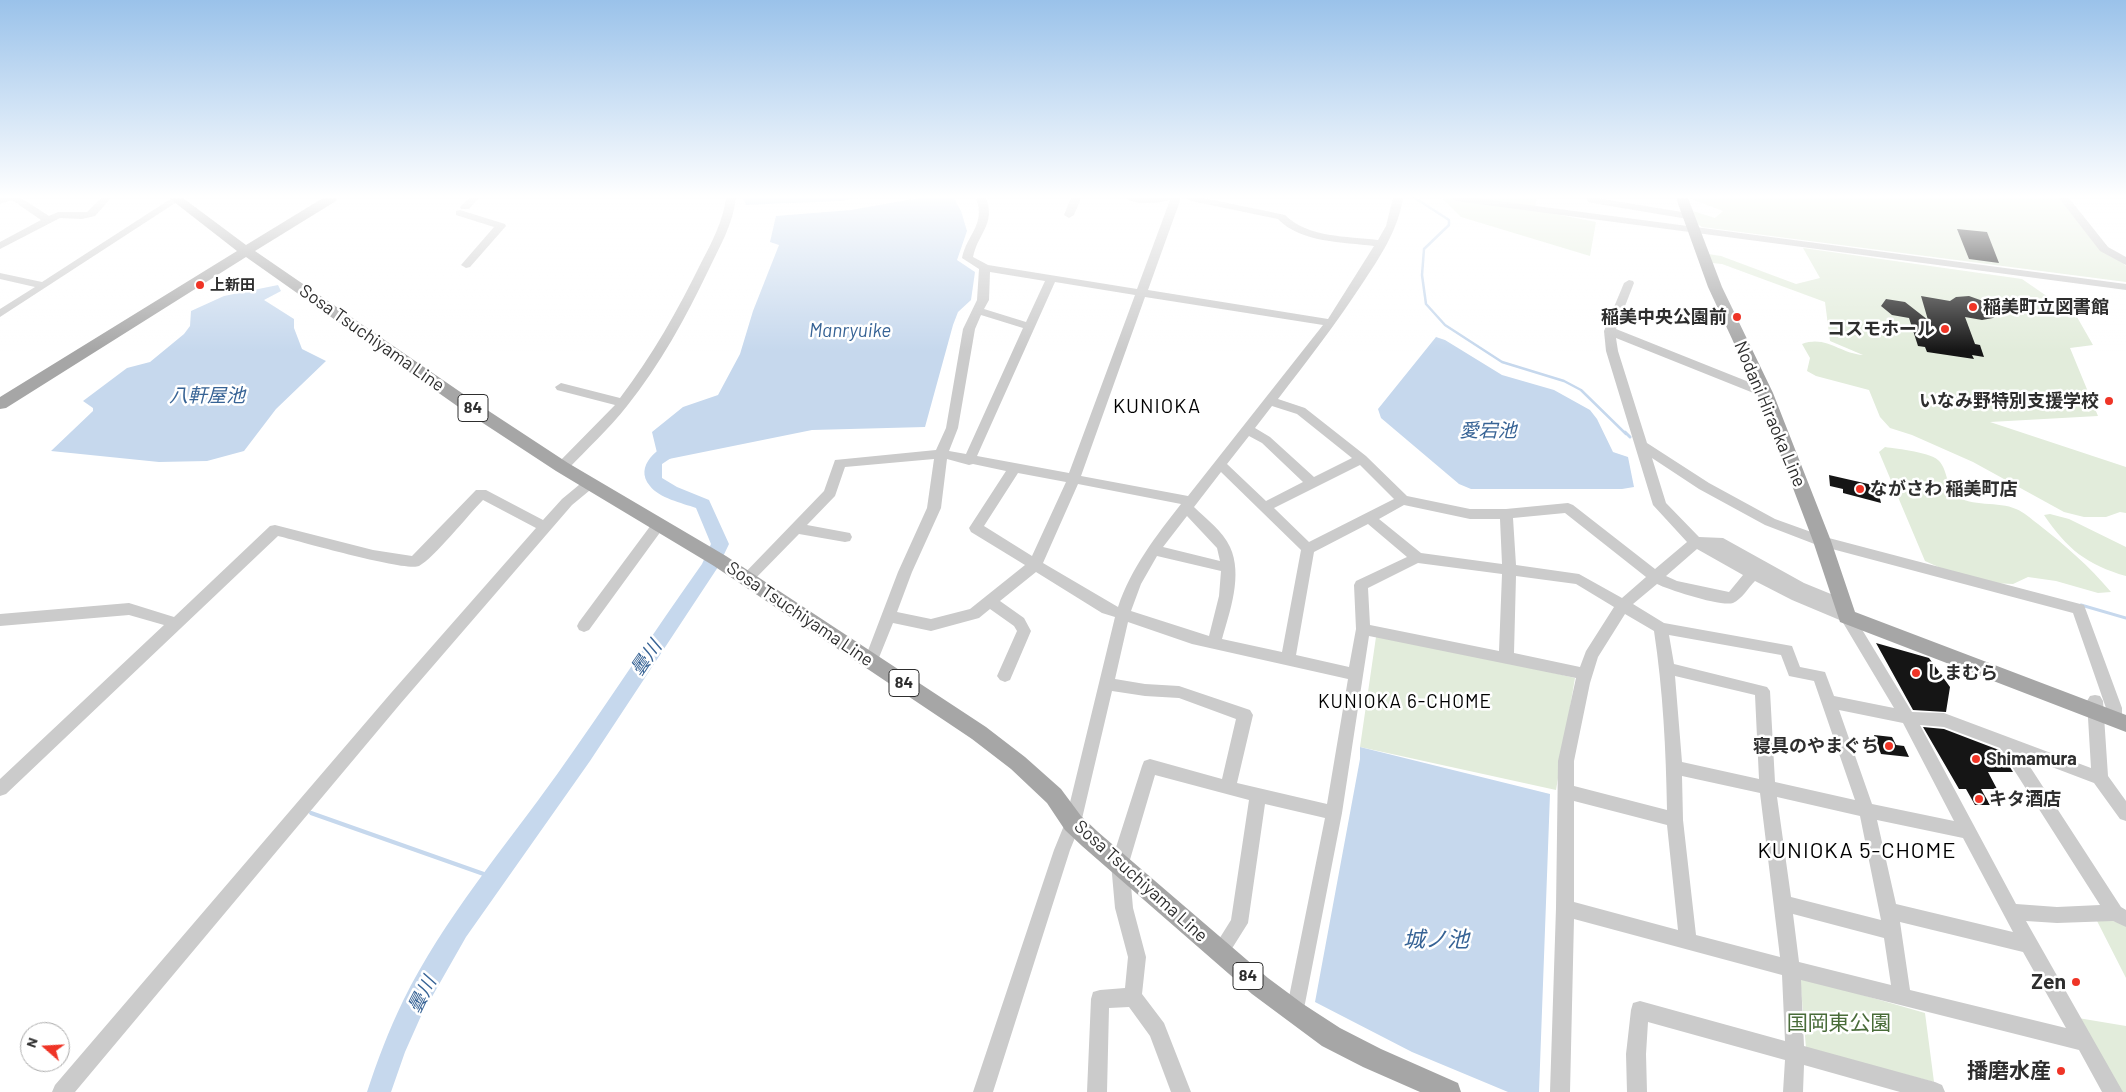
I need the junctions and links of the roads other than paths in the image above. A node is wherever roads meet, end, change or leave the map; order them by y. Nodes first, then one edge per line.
1 (99, 249) edge
2 (243, 249) edge
3 (249, 249) edge
4 (480, 249) edge
5 (713, 249) edge
6 (969, 249) edge
7 (1158, 249) edge
8 (1379, 249) edge
9 (1700, 249) edge
10 (1871, 249) edge
11 (2104, 249) edge
12 (246, 251) junction
13 (2126, 262) edge
14 (466, 265) dead end
15 (985, 268) junction
16 (0, 276) edge
17 (1051, 279) junction
18 (1629, 282) dead end
19 (43, 285) junction
20 (2126, 287) edge
21 (1142, 292) junction
22 (979, 312) junction
23 (0, 314) edge
24 (1331, 323) junction
25 (1028, 326) junction
26 (1610, 331) junction
27 (561, 387) dead end
28 (1765, 393) junction
29 (1271, 401) junction
30 (623, 402) junction
31 (0, 404) edge
32 (1249, 430) junction
33 (1642, 446) junction
34 (941, 454) junction
35 (1360, 459) junction
36 (969, 461) junction
37 (1221, 465) junction
38 (562, 467) junction
39 (1014, 469) junction
40 (1073, 480) junction
41 (590, 483) junction
42 (1312, 483) junction
43 (1403, 500) junction
44 (1189, 505) junction
45 (1266, 507) junction
46 (1506, 514) junction
47 (1369, 518) junction
48 (659, 524) junction
49 (545, 527) junction
50 (796, 528) junction
51 (845, 537) dead end
52 (1822, 541) junction
53 (1696, 542) junction
54 (1308, 549) junction
55 (1154, 550) junction
56 (1417, 558) junction
57 (1035, 565) junction
58 (1227, 567) junction
59 (1509, 571) junction
60 (1752, 573) junction
61 (1655, 577) junction
62 (746, 578) junction
63 (990, 602) junction
64 (1623, 605) junction
65 (1845, 611) junction
66 (1124, 614) junction
67 (888, 616) junction
68 (0, 620) edge
69 (176, 623) junction
70 (584, 626) dead end
71 (1661, 628) junction
72 (1363, 629) junction
73 (1214, 643) junction
74 (1506, 657) junction
75 (1288, 660) junction
76 (870, 661) junction
77 (1667, 668) junction
78 (1585, 674) junction
79 (1356, 675) junction
80 (1005, 676) dead end
81 (1107, 684) junction
82 (1829, 701) junction
83 (2112, 713) edge
84 (1908, 718) junction
85 (2006, 744) junction
86 (1674, 767) junction
87 (2100, 778) junction
88 (1768, 787) junction
89 (1228, 788) junction
90 (0, 789) edge
91 (1565, 791) junction
92 (1258, 795) junction
93 (1867, 812) junction
94 (1334, 813) junction
95 (2126, 814) edge
96 (1675, 820) junction
97 (1073, 823) junction
98 (1969, 832) junction
99 (1120, 863) junction
100 (1782, 903) junction
101 (1565, 908) junction
102 (1889, 911) junction
103 (2012, 912) junction
104 (2121, 916) edge
105 (1892, 931) junction
106 (1688, 940) junction
107 (2029, 945) junction
108 (1220, 952) junction
109 (1790, 969) junction
110 (1133, 997) junction
111 (1902, 997) junction
112 (1295, 1012) junction
113 (2084, 1042) junction
114 (1796, 1053) junction
115 (1884, 1085) edge
116 (62, 1092) edge
117 (983, 1092) edge
118 (1097, 1092) edge
119 (1181, 1092) edge
120 (1449, 1092) edge
121 (1560, 1092) edge
122 (1637, 1092) edge
123 (1793, 1092) edge
124 (1935, 1092) edge
125 (2113, 1092) edge

1 - 19 street
2 - 12 main road, Sosa Tsuchiyama Line / 84
3 - 12 main road
4 - 14 street
5 - 30 street
6 - 15 street
7 - 21 street
8 - 24 street
9 - 28 main road, Nodani Hiraoka Line
10 - 20 street
11 - 13 street
12 - 31 main road
12 - 38 main road, Sosa Tsuchiyama Line / 84
15 - 17 street
15 - 22 street
16 - 19 street
17 - 21 street
17 - 25 street
18 - 26 street
19 - 23 street
21 - 24 street
21 - 40 street
22 - 25 street
22 - 34 street
24 - 29 street
25 - 36 street
26 - 28 street
26 - 33 street
27 - 30 street
28 - 52 main road, Nodani Hiraoka Line
29 - 32 street
29 - 35 street
30 - 38 street
32 - 37 street
32 - 42 street
33 - 52 street
33 - 53 street
34 - 36 street
34 - 50 street
34 - 67 street
35 - 42 street
35 - 43 street
36 - 39 street
37 - 44 street
37 - 45 street
38 - 41 main road, Sosa Tsuchiyama Line / 84
39 - 40 street
39 - 57 street
40 - 44 street
40 - 57 street
41 - 48 main road, Sosa Tsuchiyama Line / 84
41 - 49 street
42 - 45 street
43 - 46 street
43 - 47 street
44 - 55 street
44 - 58 street
45 - 54 street
46 - 59 street
46 - 61 street
47 - 54 street
47 - 56 street
48 - 62 main road, Sosa Tsuchiyama Line / 84
48 - 70 street
49 - 69 street
49 - 116 street
50 - 51 street
50 - 62 street
52 - 65 main road, Nodani Hiraoka Line
52 - 83 street
53 - 60 street
53 - 61 street
53 - 65 street
54 - 75 street
55 - 58 street
55 - 66 street
56 - 59 street
56 - 72 street
57 - 63 street
57 - 66 street
58 - 73 street
59 - 64 street
59 - 74 street
60 - 61 street
60 - 65 street
61 - 64 street
62 - 76 main road, Sosa Tsuchiyama Line / 84
63 - 67 street
63 - 80 street
64 - 71 street
64 - 78 street
65 - 83 main road
65 - 84 street
66 - 73 street
66 - 81 street
67 - 76 street
68 - 69 street
69 - 90 street
71 - 77 street
71 - 82 street
72 - 74 street
72 - 79 street
73 - 75 street
74 - 78 street
75 - 79 street
76 - 97 main road, Sosa Tsuchiyama Line / 84
77 - 86 street
77 - 88 street
78 - 91 street
79 - 94 street
81 - 89 street
81 - 97 street
82 - 84 street
82 - 93 street
83 - 87 street
84 - 85 street
84 - 98 street
85 - 87 street
85 - 104 street
86 - 88 street
86 - 96 street
87 - 95 street
88 - 93 street
88 - 100 street
89 - 92 street
89 - 99 street
91 - 96 street
91 - 101 street
92 - 94 street
92 - 108 street
93 - 98 street
93 - 102 street
94 - 112 street
96 - 106 street
97 - 99 main road, Sosa Tsuchiyama Line / 84
97 - 117 street
98 - 103 street
99 - 108 main road, Sosa Tsuchiyama Line / 84
99 - 110 street
100 - 105 street
100 - 109 street
101 - 106 street
101 - 121 street
102 - 105 street
102 - 107 street
103 - 104 street
103 - 107 street
105 - 111 street
106 - 109 street
107 - 113 street
108 - 112 main road, Sosa Tsuchiyama Line / 84
109 - 111 street
109 - 114 street
110 - 118 street
110 - 119 street
111 - 113 street
112 - 120 main road, Sosa Tsuchiyama Line / 84
113 - 125 street
114 - 115 street
114 - 122 street
114 - 123 street
115 - 124 street

